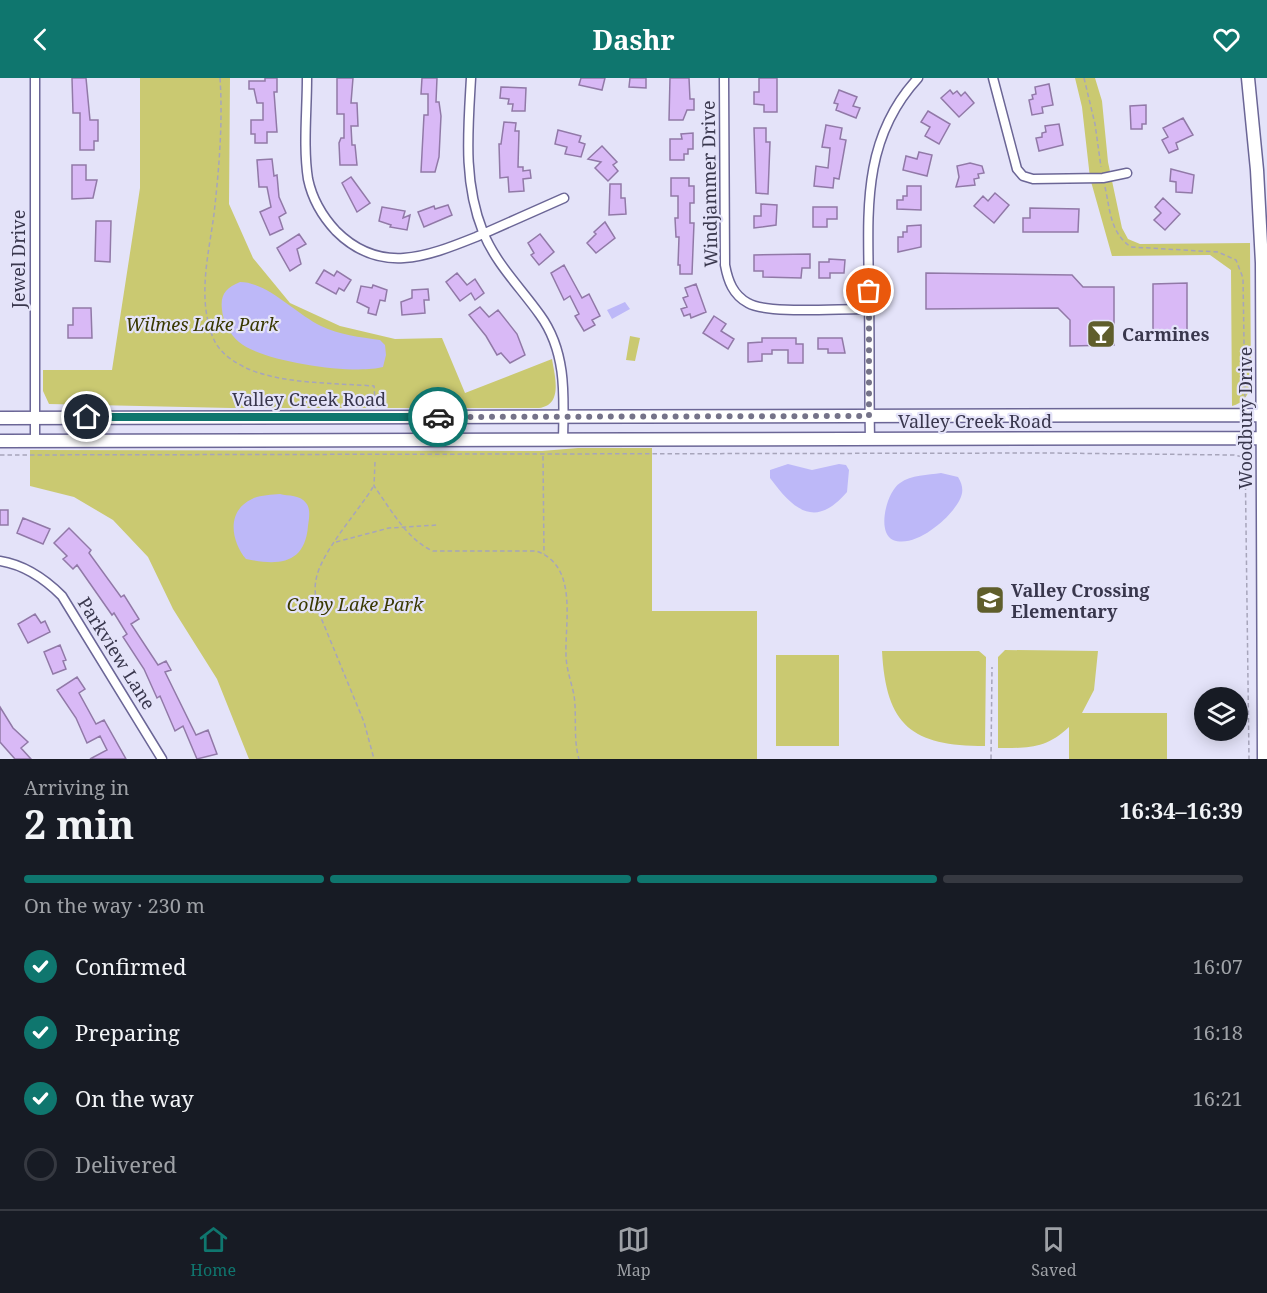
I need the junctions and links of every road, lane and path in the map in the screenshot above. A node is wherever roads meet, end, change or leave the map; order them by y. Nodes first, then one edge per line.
1 (35, 78) edge
2 (220, 78) edge
3 (307, 78) edge
4 (471, 78) edge
5 (724, 78) edge
6 (918, 78) edge
7 (993, 78) edge
8 (1084, 78) edge
9 (1248, 78) edge
10 (1101, 167) dead end
11 (1127, 173) dead end
12 (1105, 188) dead end
13 (564, 198) dead end
14 (483, 234) junction
15 (870, 309) junction
16 (1245, 397) dead end
17 (375, 400) dead end
18 (1265, 415) edge
19 (869, 416) junction
20 (564, 417) junction
21 (0, 418) edge
22 (35, 418) junction
23 (1265, 438) edge
24 (870, 439) junction
25 (563, 440) junction
26 (0, 441) edge
27 (35, 441) junction
28 (0, 455) edge
29 (543, 455) junction
30 (375, 462) dead end
31 (374, 486) junction
32 (438, 525) dead end
33 (405, 527) junction
34 (336, 542) junction
35 (544, 554) junction
36 (0, 561) edge
37 (992, 667) dead end
38 (162, 759) edge
39 (374, 759) edge
40 (579, 759) edge
41 (992, 759) edge
42 (1249, 759) edge
43 (1264, 759) edge

1 - 22 street, Jewel Drive
2 - 17 path
3 - 14 street
4 - 14 street
5 - 15 street, Windjammer Drive
6 - 15 street
7 - 11 street
8 - 10 path
9 - 18 main road, Woodbury Drive
12 - 16 path
13 - 14 street
14 - 20 street
15 - 19 street
18 - 19 main road, Valley Creek Road
18 - 23 main road, Woodbury Drive
19 - 20 main road, Valley Creek Road
19 - 24 street
20 - 22 main road, Valley Creek Road
20 - 25 street
21 - 22 main road, Valley Creek Road
22 - 27 street, Jewel Drive
23 - 24 main road, Valley Creek Road
23 - 43 main road, Woodbury Drive
24 - 25 main road, Valley Creek Road
25 - 27 main road, Valley Creek Road
26 - 27 main road, Valley Creek Road
28 - 29 path
29 - 35 path
29 - 42 path
30 - 31 path
31 - 33 path
31 - 34 path
32 - 33 path
33 - 34 path
33 - 35 path
34 - 39 path
35 - 40 path
36 - 38 street, Parkview Lane
37 - 41 path

